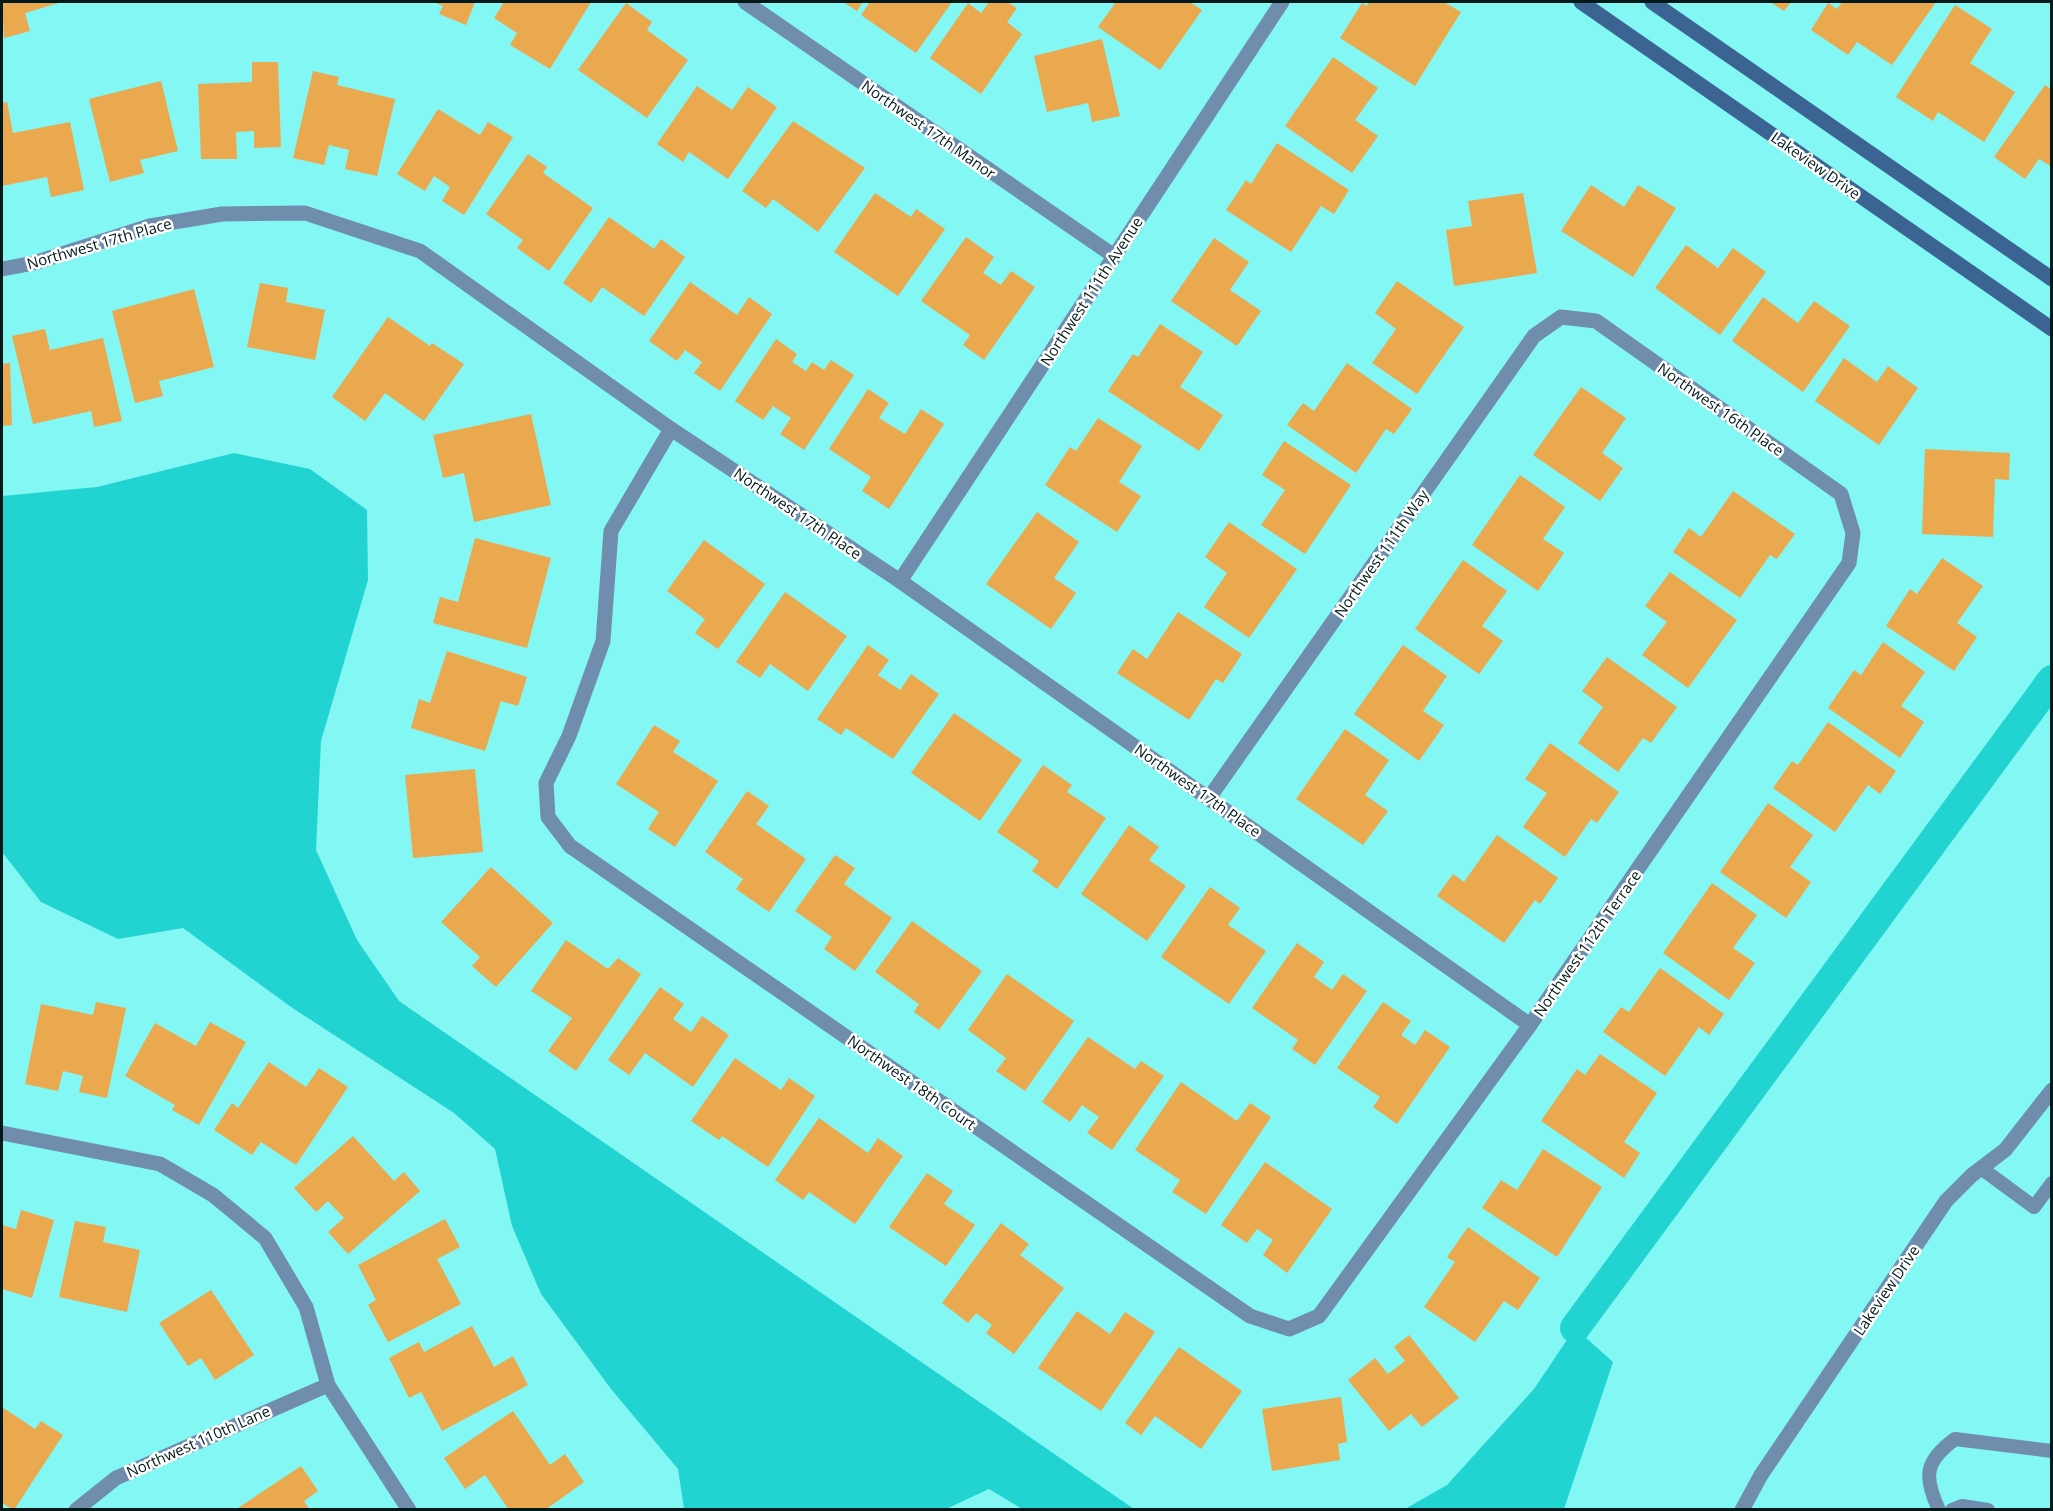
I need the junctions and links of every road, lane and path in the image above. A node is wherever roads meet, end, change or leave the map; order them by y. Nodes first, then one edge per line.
1 (745, 2) edge
2 (1282, 2) edge
3 (1581, 2) edge
4 (1652, 2) edge
5 (1114, 256) junction
6 (2, 269) edge
7 (2052, 279) edge
8 (1561, 317) joint
9 (2052, 329) edge
10 (671, 429) junction
11 (1853, 533) joint
12 (900, 581) junction
13 (1209, 798) junction
14 (1530, 1025) junction
15 (2052, 1090) edge
16 (2, 1133) edge
17 (1981, 1168) junction
18 (2052, 1183) edge
19 (1289, 1329) joint
20 (328, 1385) junction
21 (2052, 1451) edge
22 (76, 1509) edge
23 (409, 1509) edge
24 (1742, 1509) edge
25 (1939, 1509) edge
26 (1952, 1509) edge
27 (1988, 1509) edge

1 - 5 street, Northwest 17th Manor
2 - 5 street, Northwest 111th Avenue
3 - 9 street, Lakeview Drive
4 - 7 street
5 - 12 street, Northwest 111th Avenue
6 - 10 street, Northwest 17th Place
8 - 11 street, Northwest 16th Place
8 - 13 street, Northwest 111th Way
10 - 12 street, Northwest 17th Place
10 - 19 street, Northwest 18th Court
11 - 14 street, Northwest 112th Terrace
12 - 13 street, Northwest 17th Place
13 - 14 street, Northwest 17th Place
14 - 19 street, Northwest 112th Terrace
15 - 17 street, Lakeview Drive
16 - 20 street
17 - 18 lane
17 - 24 street, Lakeview Drive
20 - 22 street, Northwest 110th Lane
20 - 23 street
21 - 25 lane
26 - 27 lane

